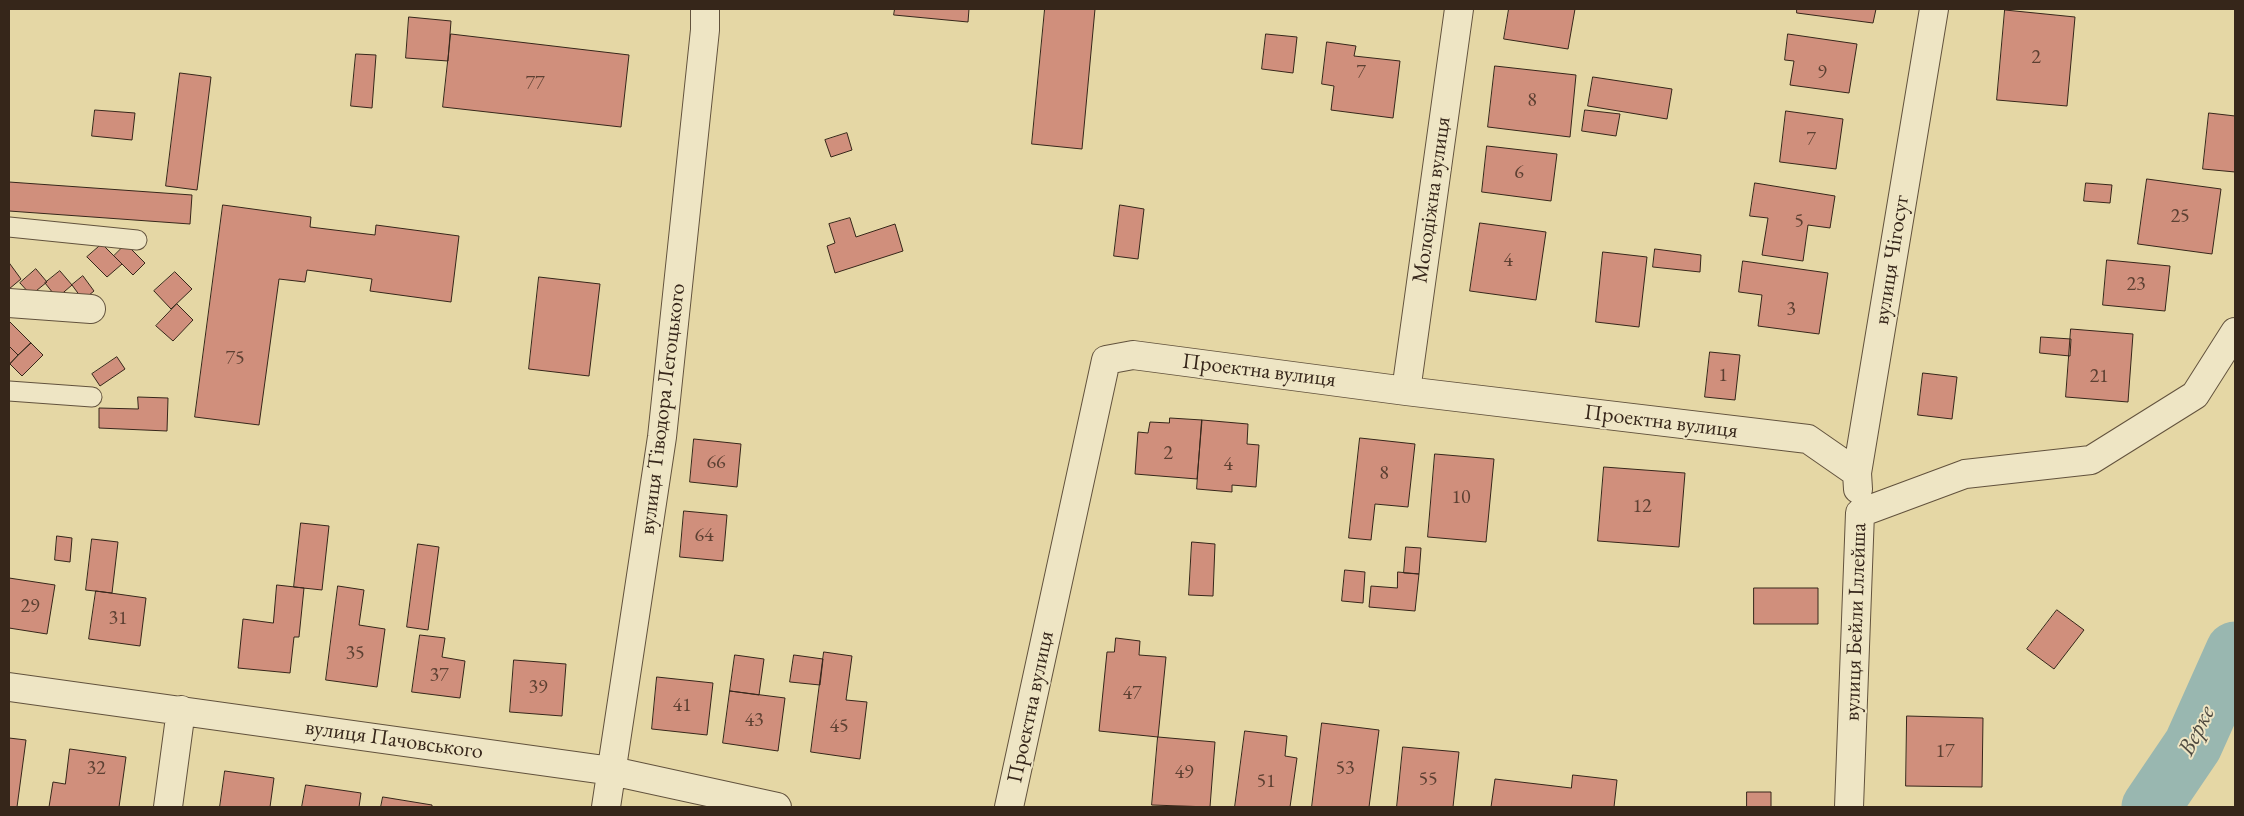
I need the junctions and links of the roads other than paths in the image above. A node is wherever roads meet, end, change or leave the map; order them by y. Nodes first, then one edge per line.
1 (705, 9) edge
2 (1459, 9) edge
3 (1934, 9) edge
4 (9, 227) edge
5 (137, 240) dead end
6 (9, 303) edge
7 (91, 309) dead end
8 (2235, 332) edge
9 (9, 391) edge
10 (1406, 391) junction
11 (92, 397) dead end
12 (1857, 472) junction
13 (1860, 513) junction
14 (9, 687) edge
15 (181, 710) junction
16 (612, 771) junction
17 (168, 807) edge
18 (606, 807) edge
19 (777, 807) edge
20 (1009, 807) edge
21 (1849, 807) edge

1 - 16 street, вулиця Тіводора Легоцького
2 - 10 street, Молодіжна вулиця
3 - 12 street, вулиця Чігосуг
4 - 5 lane
6 - 7 street
8 - 13 street, вулиця Бейли Іллейша
9 - 11 lane
10 - 12 street, Проектна вулиця
10 - 20 street, Проектна вулиця
12 - 13 street, вулиця Чігосуг
13 - 21 street, вулиця Бейли Іллейша
14 - 15 street, вулиця Пачовського
15 - 16 street, вулиця Пачовського
15 - 17 street
16 - 18 street, вулиця Тіводора Легоцького
16 - 19 street, вулиця Пачовського

